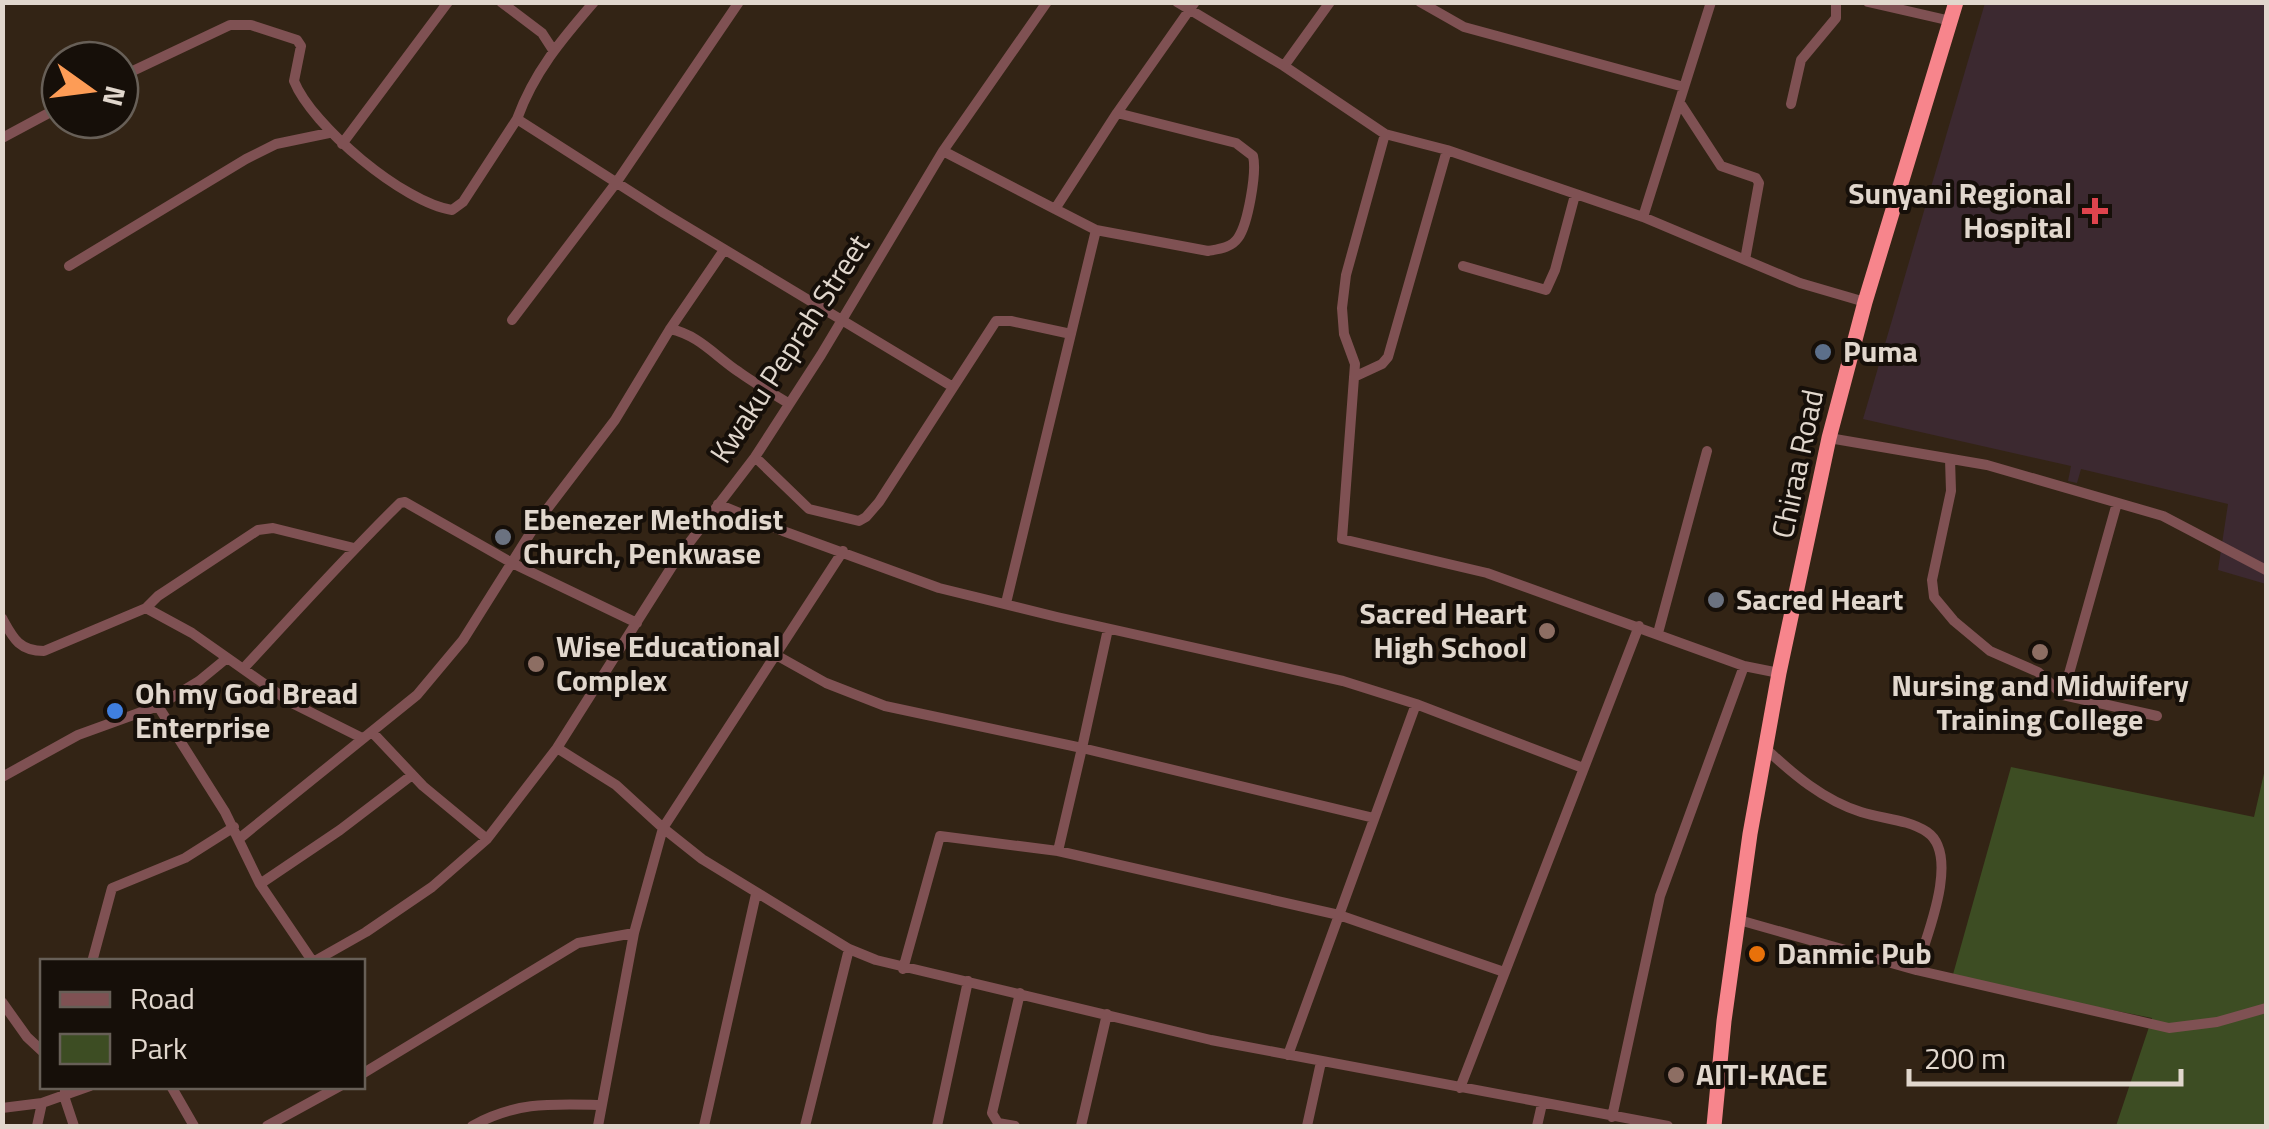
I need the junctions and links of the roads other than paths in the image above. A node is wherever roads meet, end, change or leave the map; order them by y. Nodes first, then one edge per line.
1 (448, 2) edge
2 (501, 2) edge
3 (594, 2) edge
4 (739, 2) edge
5 (1047, 2) edge
6 (1177, 2) edge
7 (1330, 2) edge
8 (1420, 2) edge
9 (1711, 2) edge
10 (1836, 2) edge
11 (1868, 2) edge
12 (1956, 2) edge
13 (1193, 6) edge
14 (1951, 21) junction
15 (552, 50) junction
16 (1284, 66) junction
17 (140, 68) edge
18 (1684, 87) junction
19 (1680, 103) junction
20 (1791, 104) dead end
21 (1117, 113) junction
22 (40, 118) edge
23 (517, 119) junction
24 (329, 133) junction
25 (1385, 134) junction
26 (2, 138) edge
27 (342, 144) junction
28 (1447, 150) junction
29 (943, 151) junction
30 (616, 183) junction
31 (1575, 195) junction
32 (1055, 209) junction
33 (1643, 217) junction
34 (1096, 230) junction
35 (724, 250) junction
36 (1744, 260) junction
37 (68, 266) dead end
38 (1463, 266) dead end
39 (1865, 302) junction
40 (843, 319) junction
41 (512, 320) dead end
42 (670, 329) junction
43 (1071, 334) junction
44 (1354, 377) junction
45 (952, 387) junction
46 (788, 403) junction
47 (1829, 438) junction
48 (1707, 451) dead end
49 (755, 457) junction
50 (1950, 459) junction
51 (2118, 503) junction
52 (718, 504) junction
53 (354, 548) junction
54 (843, 551) junction
55 (512, 563) junction
56 (2266, 570) edge
57 (1006, 603) junction
58 (146, 608) junction
59 (2, 618) edge
60 (637, 623) junction
61 (1639, 626) junction
62 (1108, 628) junction
63 (1658, 633) junction
64 (776, 655) junction
65 (226, 658) junction
66 (1744, 666) junction
67 (243, 668) junction
68 (1779, 673) junction
69 (2063, 695) junction
70 (1416, 704) junction
71 (158, 706) junction
72 (2158, 716) dead end
73 (367, 735) junction
74 (557, 748) junction
75 (1082, 748) junction
76 (1765, 748) junction
77 (1583, 768) junction
78 (412, 775) junction
79 (2, 777) edge
80 (1374, 818) junction
81 (662, 828) junction
82 (237, 832) junction
83 (486, 839) junction
84 (1058, 850) junction
85 (260, 884) junction
86 (756, 894) junction
87 (1339, 915) junction
88 (1740, 920) junction
89 (634, 933) junction
90 (850, 948) junction
91 (93, 959) edge
92 (311, 959) edge
93 (318, 959) edge
94 (903, 968) junction
95 (1916, 970) junction
96 (1504, 972) junction
97 (968, 981) junction
98 (1020, 992) junction
99 (2, 1002) edge
100 (2266, 1008) edge
101 (1107, 1014) junction
102 (40, 1049) edge
103 (1288, 1055) junction
104 (1321, 1062) junction
105 (365, 1072) edge
106 (1460, 1088) junction
107 (173, 1089) edge
108 (334, 1089) edge
109 (65, 1092) edge
110 (42, 1103) junction
111 (1542, 1104) junction
112 (602, 1105) junction
113 (2, 1108) edge
114 (1612, 1118) junction
115 (37, 1126) edge
116 (74, 1126) edge
117 (194, 1126) edge
118 (266, 1126) edge
119 (472, 1126) edge
120 (598, 1126) edge
121 (704, 1126) edge
122 (805, 1126) edge
123 (937, 1126) edge
124 (1015, 1126) edge
125 (1081, 1126) edge
126 (1307, 1126) edge
127 (1537, 1126) edge
128 (1668, 1126) edge
129 (1714, 1126) edge

1 - 27 street
2 - 15 street
3 - 15 street
4 - 30 street
5 - 29 street, Kwaku Peprah Street
6 - 13 street
7 - 16 street
8 - 18 street
9 - 18 street
10 - 20 street
11 - 14 street
12 - 14 highway, Chiraa Road
13 - 16 street
13 - 21 street
14 - 39 highway, Chiraa Road
15 - 23 street
16 - 25 street
17 - 24 street
18 - 19 street
19 - 33 street
19 - 36 street
21 - 32 street
21 - 34 street
22 - 26 street
23 - 27 street
23 - 30 street
24 - 27 street
24 - 37 street
25 - 28 street
25 - 44 street
28 - 31 street
28 - 44 street
29 - 32 street
29 - 40 street, Kwaku Peprah Street
30 - 35 street
30 - 41 street
31 - 33 street
31 - 38 street
32 - 34 street
33 - 36 street
34 - 43 street
35 - 40 street
35 - 42 street
36 - 39 street
39 - 47 highway, Chiraa Road
40 - 45 street
40 - 46 street, Kwaku Peprah Street
42 - 46 street
42 - 55 street
43 - 45 street
43 - 57 street
44 - 61 street
45 - 49 street
46 - 49 street, Kwaku Peprah Street
47 - 50 street
47 - 68 highway, Chiraa Road
48 - 63 street
49 - 52 street, Kwaku Peprah Street
50 - 51 street
50 - 69 street
51 - 56 street
51 - 69 street
52 - 54 street
52 - 60 street, Kwaku Peprah Street
53 - 55 street
53 - 58 street
53 - 67 street
54 - 57 street
54 - 64 street
55 - 60 street
55 - 73 street
57 - 62 street
58 - 59 street
58 - 65 street
60 - 74 street, Kwaku Peprah Street
61 - 63 street
61 - 77 street
62 - 70 street
62 - 75 street
63 - 66 street
64 - 75 street
64 - 81 street
65 - 67 street
65 - 71 street
66 - 68 street
66 - 114 street
67 - 73 street
68 - 76 highway, Chiraa Road
69 - 72 street
70 - 77 street
70 - 80 street
71 - 79 street
71 - 82 street
73 - 78 street
73 - 82 street
74 - 81 street
74 - 83 street, Kwaku Peprah Street
75 - 80 street
75 - 84 street
76 - 88 highway, Chiraa Road
76 - 95 street
77 - 96 street
78 - 83 street
78 - 85 street
80 - 87 street
81 - 86 street
81 - 89 street
82 - 85 street
82 - 91 street
83 - 93 street, Kwaku Peprah Street
84 - 87 street
84 - 94 street
85 - 92 street
86 - 90 street
86 - 121 street
87 - 96 street
87 - 103 street
88 - 95 street
88 - 129 highway, Chiraa Road
89 - 105 street
89 - 112 street
90 - 94 street
90 - 122 street
94 - 97 street
95 - 100 street
96 - 106 street
97 - 98 street
97 - 123 street
98 - 101 street
98 - 124 street
99 - 102 street
101 - 103 street
101 - 125 street
103 - 104 street
104 - 106 street
104 - 126 street
106 - 111 street
107 - 117 street
108 - 118 street
109 - 110 street
109 - 116 street
110 - 113 street
110 - 115 street
111 - 114 street
111 - 127 street
112 - 119 street
112 - 120 street
114 - 128 street

